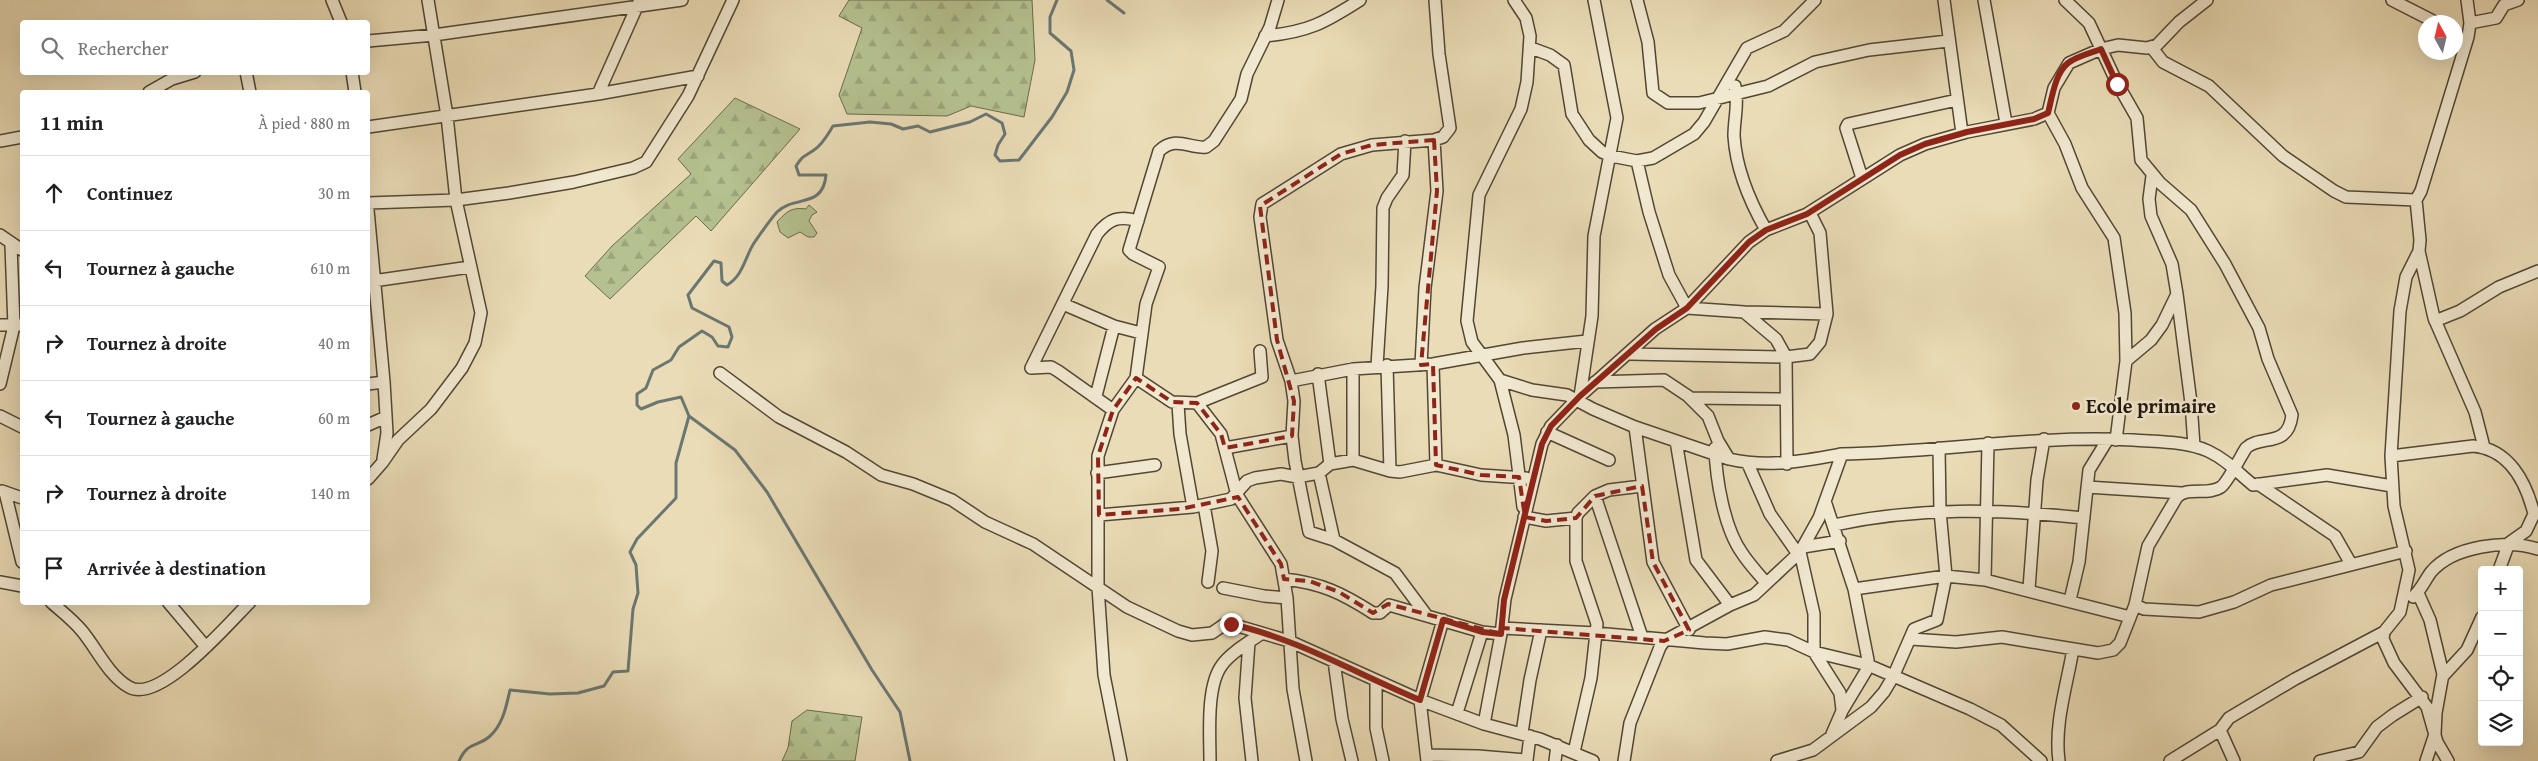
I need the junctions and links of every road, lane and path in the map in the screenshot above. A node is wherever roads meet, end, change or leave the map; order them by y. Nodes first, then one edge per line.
1 (332, 0) edge
2 (428, 0) edge
3 (682, 0) edge
4 (733, 0) edge
5 (1278, 0) edge
6 (1360, 0) edge
7 (1435, 0) edge
8 (1514, 0) edge
9 (1594, 0) edge
10 (1637, 0) edge
11 (1815, 0) edge
12 (1944, 0) edge
13 (1984, 0) edge
14 (2065, 0) edge
15 (2207, 0) edge
16 (2392, 0) edge
17 (2467, 0) edge
18 (2518, 0) edge
19 (639, 3) edge
20 (2421, 15) edge
21 (340, 20) edge
22 (2470, 23) junction
23 (434, 34) junction
24 (1265, 36) junction
25 (370, 41) edge
26 (1948, 41) junction
27 (2463, 42) edge
28 (2466, 44) junction
29 (1531, 48) junction
30 (2152, 48) junction
31 (2101, 49) junction
32 (1733, 74) junction
33 (185, 75) edge
34 (247, 75) edge
35 (352, 75) edge
36 (698, 76) junction
37 (153, 90) edge
38 (250, 90) edge
39 (354, 90) edge
40 (1736, 92) junction
41 (598, 94) junction
42 (1716, 99) junction
43 (1957, 100) junction
44 (2048, 113) junction
45 (447, 116) junction
46 (2006, 123) junction
47 (370, 127) edge
48 (1962, 134) junction
49 (20, 138) edge
50 (1434, 140) junction
51 (0, 141) edge
52 (1406, 141) junction
53 (1611, 156) junction
54 (1637, 161) junction
55 (2152, 176) junction
56 (1862, 178) junction
57 (456, 200) junction
58 (2416, 200) junction
59 (370, 203) edge
60 (1810, 213) junction
61 (1138, 220) junction
62 (1766, 230) junction
63 (0, 236) edge
64 (11, 245) junction
65 (20, 249) edge
66 (370, 249) edge
67 (2419, 250) junction
68 (470, 267) junction
69 (2538, 271) edge
70 (372, 288) edge
71 (2177, 294) junction
72 (1063, 304) junction
73 (1687, 308) junction
74 (1744, 312) junction
75 (1827, 314) junction
76 (2435, 321) junction
77 (0, 325) edge
78 (18, 325) edge
79 (1114, 326) junction
80 (1141, 333) junction
81 (1587, 342) junction
82 (1260, 351) dead end
83 (1630, 354) junction
84 (1482, 357) junction
85 (1786, 357) junction
86 (2126, 361) junction
87 (1433, 364) junction
88 (1421, 365) junction
89 (1382, 366) junction
90 (1353, 369) junction
91 (720, 373) dead end
92 (1318, 374) junction
93 (1136, 378) junction
94 (1500, 380) junction
95 (1291, 381) junction
96 (384, 382) junction
97 (1595, 382) junction
98 (0, 384) edge
99 (370, 384) edge
100 (1096, 396) junction
101 (1578, 398) junction
102 (1690, 398) junction
103 (1786, 398) junction
104 (1197, 403) junction
105 (1178, 404) junction
106 (1114, 410) junction
107 (0, 416) edge
108 (386, 417) junction
109 (370, 424) edge
110 (20, 426) edge
111 (1636, 427) junction
112 (1714, 430) junction
113 (1547, 432) junction
114 (1292, 436) junction
115 (2044, 439) junction
116 (2112, 440) junction
117 (1676, 441) junction
118 (1988, 444) junction
119 (2194, 446) junction
120 (2484, 447) junction
121 (1225, 448) junction
122 (1940, 448) junction
123 (1715, 454) junction
124 (1842, 454) junction
125 (2391, 456) junction
126 (1729, 459) junction
127 (1353, 460) junction
128 (1609, 460) dead end
129 (382, 463) junction
130 (1330, 464) junction
131 (1748, 464) junction
132 (1787, 464) junction
133 (1155, 465) dead end
134 (1436, 465) junction
135 (2234, 466) junction
136 (1390, 471) junction
137 (1097, 473) junction
138 (1319, 473) junction
139 (370, 477) edge
140 (1297, 477) junction
141 (1519, 477) junction
142 (1532, 479) junction
143 (2258, 484) junction
144 (1642, 486) junction
145 (2087, 486) junction
146 (2392, 486) junction
147 (3, 491) edge
148 (2181, 493) junction
149 (1237, 495) junction
150 (1595, 496) junction
151 (20, 497) edge
152 (2534, 498) edge
153 (1825, 501) junction
154 (1199, 506) junction
155 (1988, 511) junction
156 (1940, 512) junction
157 (2034, 513) junction
158 (1099, 515) junction
159 (1524, 515) junction
160 (1576, 518) junction
161 (2084, 518) junction
162 (1834, 525) junction
163 (1334, 540) junction
164 (1840, 541) junction
165 (2509, 543) junction
166 (2538, 548) edge
167 (1800, 551) junction
168 (2406, 551) junction
169 (20, 555) edge
170 (2351, 564) junction
171 (2501, 566) edge
172 (1946, 576) junction
173 (1284, 579) junction
174 (1985, 580) junction
175 (0, 582) edge
176 (1208, 582) dead end
177 (1766, 583) junction
178 (20, 586) edge
179 (1098, 587) junction
180 (1223, 588) dead end
181 (1854, 589) junction
182 (2029, 589) junction
183 (2418, 593) junction
184 (1286, 598) junction
185 (2070, 600) junction
186 (54, 605) edge
187 (171, 605) edge
188 (247, 605) edge
189 (1730, 605) junction
190 (2135, 605) junction
191 (2400, 612) junction
192 (1426, 616) junction
193 (2130, 616) junction
194 (1443, 620) junction
195 (2478, 626) edge
196 (1541, 630) junction
197 (1688, 630) junction
198 (1502, 631) junction
199 (1482, 632) junction
200 (2384, 632) junction
201 (1262, 633) junction
202 (1596, 633) junction
203 (1642, 637) junction
204 (1911, 638) junction
205 (1289, 641) junction
206 (1664, 641) junction
207 (1249, 642) junction
208 (206, 647) junction
209 (2073, 649) junction
210 (1814, 652) junction
211 (1334, 661) junction
212 (1868, 666) junction
213 (2443, 676) junction
214 (1893, 677) junction
215 (1376, 682) junction
216 (2422, 697) junction
217 (1420, 700) junction
218 (1842, 711) junction
219 (1458, 713) junction
220 (1484, 724) junction
221 (2220, 730) junction
222 (1526, 734) junction
223 (2435, 734) junction
224 (1832, 736) junction
225 (1556, 746) junction
226 (1812, 750) junction
227 (1574, 752) junction
228 (1427, 758) edge
229 (1121, 761) edge
230 (1210, 761) edge
231 (1252, 761) edge
232 (1306, 761) edge
233 (1352, 761) edge
234 (1384, 761) edge
235 (1555, 761) edge
236 (1593, 761) edge
237 (1624, 761) edge
238 (1777, 761) edge
239 (1805, 761) edge
240 (2041, 761) edge
241 (2059, 761) edge
242 (2170, 761) edge
243 (2234, 761) edge
244 (2320, 761) edge
245 (2426, 761) edge
246 (2448, 761) edge

1 - 21 street
2 - 23 street
3 - 19 street
4 - 36 street
5 - 24 street
6 - 24 street
7 - 50 street
8 - 29 street
9 - 53 street
10 - 42 street
11 - 32 street
12 - 26 street
13 - 46 street
14 - 31 street
15 - 30 street
16 - 20 street
17 - 22 street
18 - 22 street
19 - 23 street
19 - 41 street
22 - 28 street
23 - 25 street
23 - 45 street
24 - 61 street
26 - 40 street
26 - 43 street
27 - 28 street
28 - 58 street
29 - 53 street
29 - 84 street
30 - 31 street
30 - 58 street
31 - 44 street
31 - 55 street
32 - 40 street
32 - 42 street
33 - 37 street
34 - 38 street
35 - 39 street
36 - 41 street
36 - 57 street
40 - 42 street
40 - 62 street
41 - 45 street
42 - 54 street
43 - 48 street
43 - 56 street
44 - 46 street
44 - 86 street
45 - 47 street
45 - 57 street
46 - 48 street
48 - 56 street
49 - 51 street
50 - 52 street
50 - 88 street
52 - 89 street
52 - 95 street
53 - 54 street
53 - 81 street
54 - 73 street
55 - 71 street
55 - 135 street
56 - 60 street
57 - 59 street
57 - 68 street
58 - 67 street
60 - 62 street
60 - 75 street
61 - 72 street
61 - 80 street
62 - 73 street
63 - 64 street
64 - 65 street
64 - 78 street
66 - 70 street
67 - 76 street
67 - 125 street
68 - 70 street
68 - 129 street
69 - 76 street
70 - 96 street
71 - 86 street
71 - 119 street
72 - 79 street
72 - 100 street
73 - 74 street
73 - 83 street
74 - 75 street
74 - 85 street
75 - 85 street
76 - 120 street
77 - 78 street
78 - 98 street
79 - 80 street
79 - 100 street
80 - 93 street
81 - 84 street
81 - 101 street
82 - 104 street
83 - 85 street
83 - 97 street
84 - 87 street
84 - 94 street
85 - 103 street
86 - 116 street
87 - 88 street
87 - 134 street
88 - 89 street
89 - 90 street
89 - 136 street
90 - 92 street
90 - 127 street
91 - 179 street
92 - 95 street
92 - 130 street
93 - 105 street
93 - 106 street
94 - 101 street
94 - 141 street
95 - 114 street
96 - 99 street
96 - 108 street
97 - 101 street
97 - 102 street
100 - 106 street
101 - 111 street
101 - 113 street
102 - 103 street
102 - 112 street
103 - 132 street
104 - 105 street
104 - 121 street
105 - 154 street
106 - 137 street
107 - 110 street
108 - 109 street
108 - 129 street
111 - 117 street
111 - 144 street
112 - 123 street
112 - 126 street
113 - 128 street
113 - 142 street
114 - 121 street
114 - 140 street
115 - 116 street
115 - 118 street
115 - 157 street
116 - 119 street
116 - 145 street
117 - 123 street
117 - 189 street
118 - 122 street
118 - 155 street
119 - 135 street
120 - 125 street
120 - 152 street
121 - 149 street
122 - 124 street
122 - 156 street
123 - 126 street
123 - 177 street
124 - 132 street
124 - 153 street
125 - 146 street
126 - 131 street
127 - 130 street
127 - 136 street
129 - 139 street
130 - 138 street
131 - 132 street
131 - 167 street
133 - 137 street
134 - 136 street
134 - 141 street
135 - 143 street
135 - 148 street
137 - 158 street
138 - 140 street
138 - 163 street
140 - 149 street
140 - 163 street
141 - 142 street
141 - 159 street
142 - 159 street
143 - 146 street
143 - 170 street
144 - 150 street
144 - 197 street
145 - 148 street
145 - 161 street
146 - 168 street
147 - 151 street
147 - 169 street
148 - 190 street
149 - 154 street
149 - 173 street
150 - 160 street
150 - 203 street
152 - 165 street
153 - 162 street
153 - 167 street
154 - 158 street
154 - 176 street
155 - 156 street
155 - 157 street
155 - 174 street
156 - 162 street
156 - 172 street
157 - 161 street
157 - 182 street
158 - 179 street
159 - 160 street
159 - 198 street
160 - 202 street
161 - 185 street
162 - 164 street
163 - 192 street
164 - 167 street
164 - 181 street
165 - 166 street
165 - 171 street
165 - 183 street
167 - 177 street
167 - 210 street
168 - 170 street
168 - 191 street
170 - 190 street
172 - 174 street
172 - 181 street
172 - 204 street
173 - 184 street
173 - 192 street
174 - 182 street
175 - 178 street
177 - 189 street
179 - 201 street
179 - 229 street
180 - 184 street
181 - 212 street
182 - 185 street
183 - 191 street
183 - 213 street
184 - 205 street
185 - 193 street
186 - 208 street
187 - 208 street
188 - 208 street
189 - 197 street
190 - 193 street
191 - 200 street
192 - 194 street
193 - 209 street
194 - 199 street
194 - 217 street
195 - 213 street
196 - 198 street
196 - 202 street
196 - 222 street
197 - 206 street
198 - 199 street
198 - 220 street
199 - 219 street
200 - 216 street
200 - 221 street
201 - 205 street
201 - 207 street
202 - 203 street
202 - 227 street
203 - 206 street
204 - 209 street
204 - 214 street
205 - 211 street
205 - 232 street
206 - 210 street
206 - 237 street
207 - 230 street
207 - 231 street
209 - 241 street
210 - 212 street
210 - 218 street
211 - 215 street
211 - 233 street
212 - 214 street
212 - 218 street
213 - 223 street
214 - 224 street
214 - 240 street
215 - 217 street
215 - 234 street
216 - 223 street
216 - 244 street
217 - 219 street
217 - 228 street
218 - 224 street
219 - 220 street
220 - 222 street
221 - 242 street
221 - 243 street
222 - 225 street
222 - 228 street
223 - 245 street
223 - 246 street
224 - 226 street
225 - 227 street
225 - 235 street
226 - 238 street
226 - 239 street
227 - 236 street

